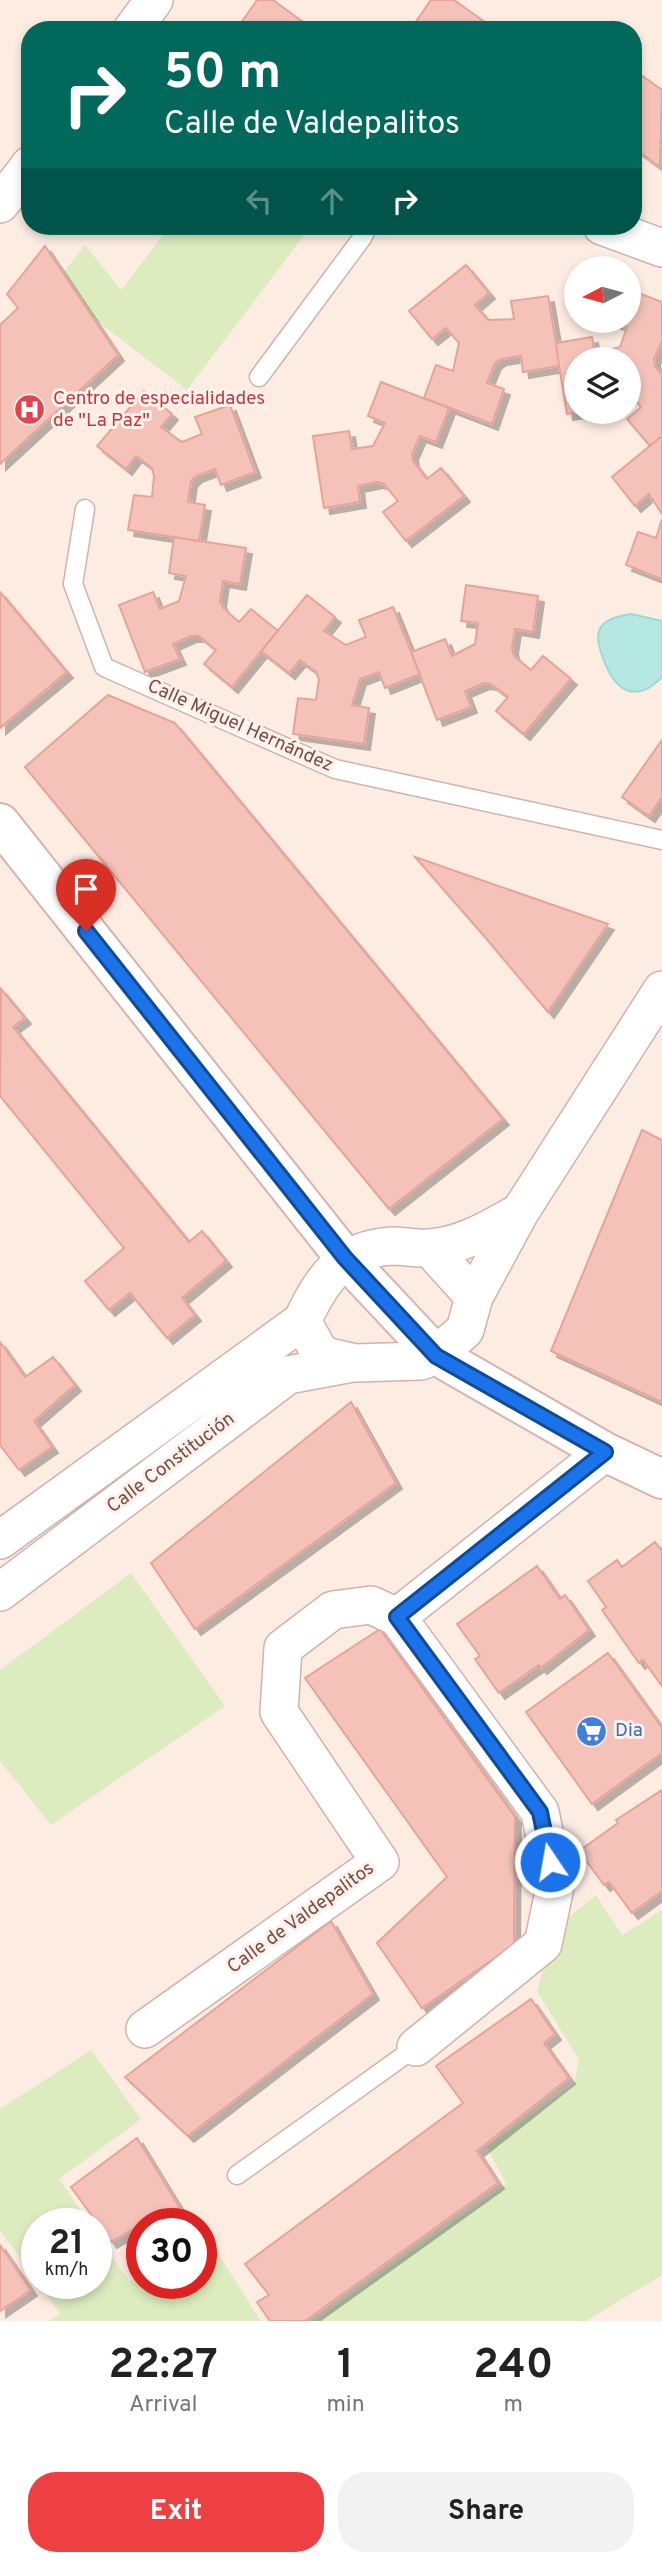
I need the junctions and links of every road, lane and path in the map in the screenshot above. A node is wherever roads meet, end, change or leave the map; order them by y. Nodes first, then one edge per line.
1 (154, 0) edge
2 (139, 21) edge
3 (21, 177) edge
4 (0, 204) edge
5 (364, 235) edge
6 (628, 235) edge
7 (662, 247) edge
8 (259, 377) dead end
9 (85, 509) dead end
10 (0, 823) edge
11 (662, 840) edge
12 (662, 990) edge
13 (520, 1212) junction
14 (430, 1248) junction
15 (345, 1258) junction
16 (474, 1297) junction
17 (302, 1321) junction
18 (436, 1356) junction
19 (355, 1363) junction
20 (605, 1452) junction
21 (662, 1479) edge
22 (0, 1540) edge
23 (0, 1592) edge
24 (397, 1617) junction
25 (145, 2029) dead end
26 (416, 2047) joint
27 (237, 2175) dead end

1 - 2 street
3 - 4 street
5 - 8 lane
6 - 7 street
9 - 11 lane, Calle Miguel Hernández
10 - 15 street
12 - 13 street
13 - 14 street
13 - 16 street
14 - 15 street
14 - 16 street
15 - 17 street, Calle Constitución
15 - 18 street
16 - 18 street
17 - 19 street, Calle Constitución
17 - 22 street, Calle Constitución
18 - 19 street, Calle Constitución
18 - 20 street
19 - 23 street, Calle Constitución
20 - 21 street
20 - 24 street
24 - 25 street, Calle de Valdepalitos
24 - 26 street
26 - 27 lane

